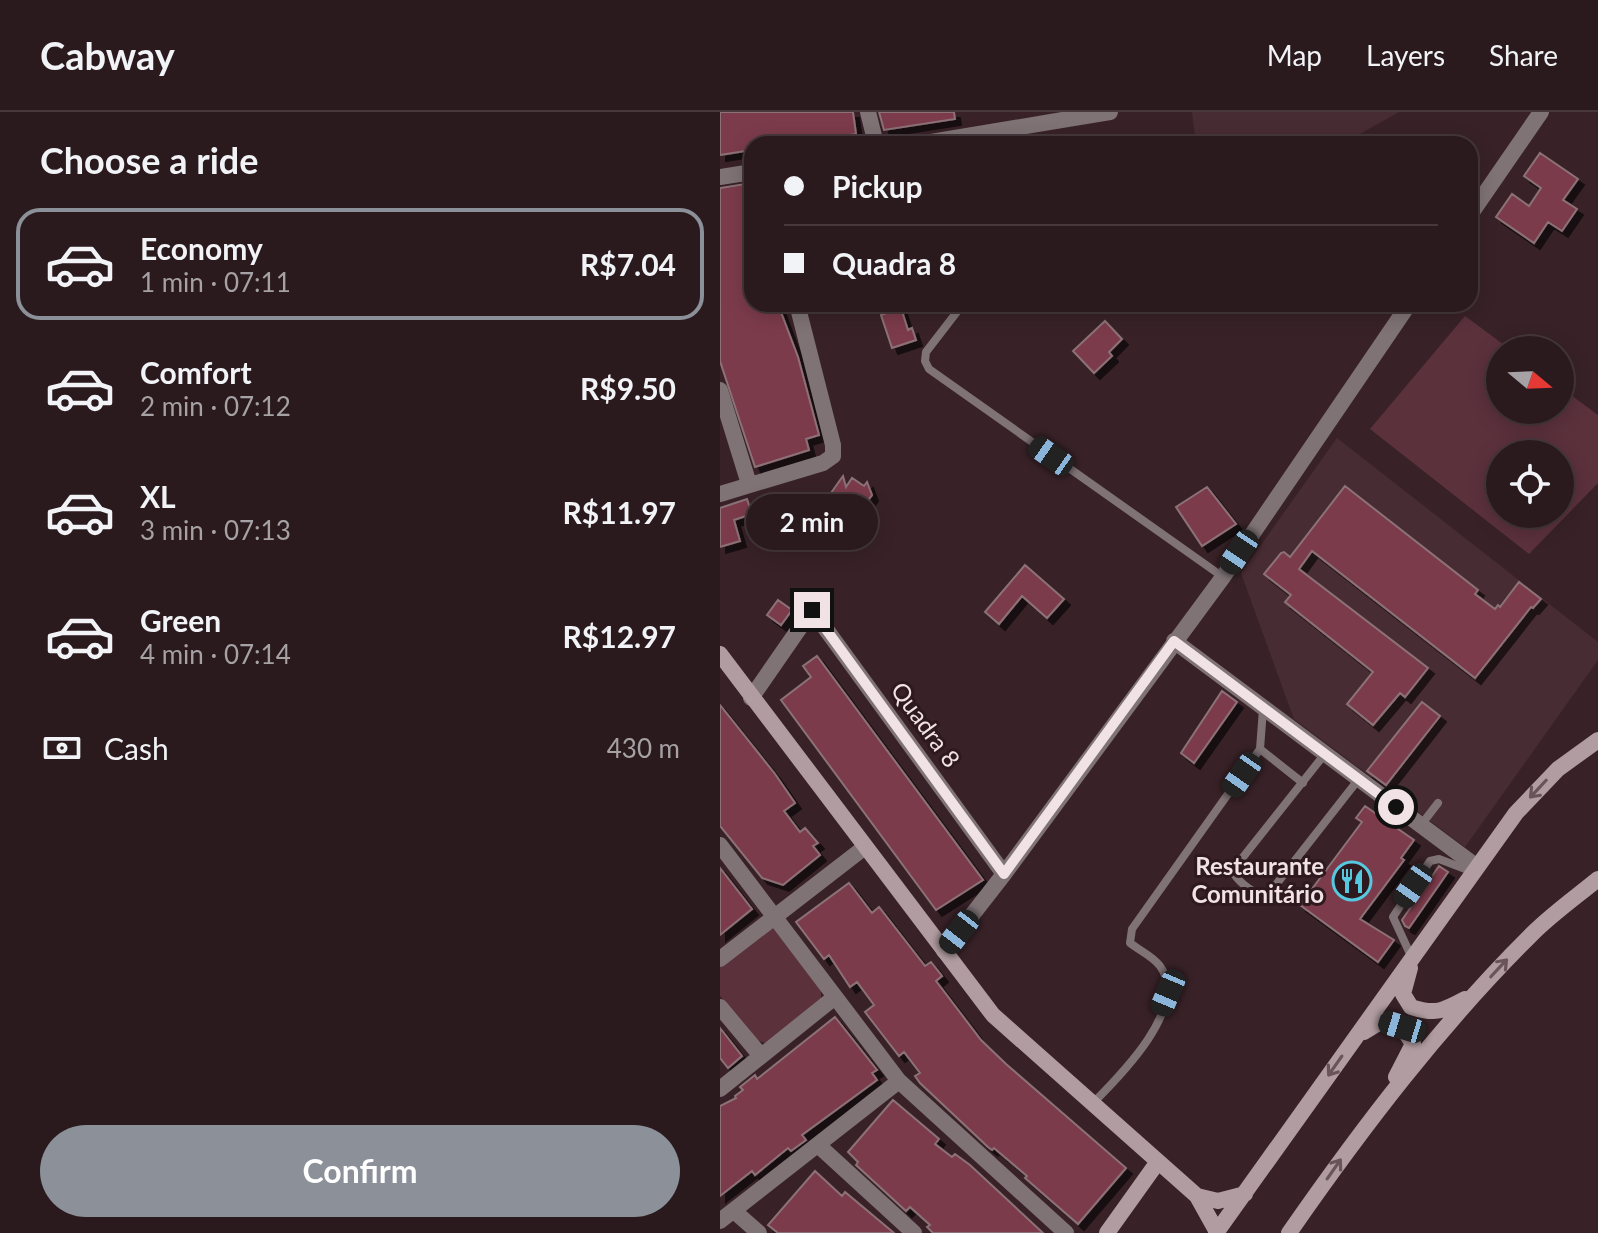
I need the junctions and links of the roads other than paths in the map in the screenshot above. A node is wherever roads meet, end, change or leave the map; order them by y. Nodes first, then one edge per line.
1 (868, 112) edge
2 (1110, 112) edge
3 (1541, 112) edge
4 (1018, 127) junction
5 (874, 136) edge
6 (966, 136) edge
7 (1021, 136) edge
8 (744, 173) edge
9 (720, 177) edge
10 (1478, 203) edge
11 (799, 312) edge
12 (957, 312) edge
13 (1404, 312) edge
14 (720, 390) edge
15 (749, 484) junction
16 (720, 494) edge
17 (1223, 577) junction
18 (1174, 641) junction
19 (720, 654) edge
20 (751, 698) junction
21 (1263, 709) junction
22 (1598, 740) edge
23 (1260, 749) junction
24 (1324, 755) junction
25 (1358, 780) junction
26 (1303, 783) junction
27 (1438, 803) dead end
28 (1421, 826) junction
29 (720, 845) edge
30 (865, 847) junction
31 (1475, 870) junction
32 (1004, 874) junction
33 (1598, 879) edge
34 (775, 914) junction
35 (944, 951) junction
36 (1412, 958) junction
37 (720, 959) edge
38 (1476, 993) junction
39 (835, 997) junction
40 (720, 1007) edge
41 (1355, 1037) junction
42 (761, 1056) junction
43 (899, 1081) junction
44 (720, 1089) edge
45 (1092, 1104) junction
46 (1353, 1142) junction
47 (818, 1145) junction
48 (1157, 1163) junction
49 (1245, 1194) junction
50 (1197, 1196) junction
51 (727, 1216) edge
52 (1217, 1232) edge
53 (759, 1233) edge
54 (914, 1233) edge
55 (1066, 1233) edge
56 (1107, 1233) edge
57 (1289, 1233) edge

1 - 5 street
2 - 4 street
3 - 10 street
4 - 6 street
4 - 7 lane
8 - 9 street
11 - 15 street
12 - 17 lane
13 - 17 street
14 - 15 street
15 - 16 street
17 - 18 street
18 - 21 street
18 - 32 street
19 - 20 main road
20 - 30 main road
20 - 32 street, Quadra 8
21 - 23 lane
21 - 24 street
22 -> 31 main road
23 - 26 lane
23 - 45 lane
24 - 25 street
24 - 26 lane
25 - 26 lane
25 - 28 street
27 - 28 lane
28 - 31 street
29 - 34 street
30 - 34 street
30 - 35 main road
31 - 36 main road
31 - 36 lane
32 - 35 street
38 -> 33 main road
34 - 37 street
34 - 39 street
35 - 45 main road
36 - 38 main road
36 - 41 main road
38 - 46 main road
39 - 42 street
39 - 43 street
40 - 42 street
41 - 46 main road
41 -> 49 main road
42 - 44 street
43 - 47 street
43 - 55 street
45 - 48 main road
57 -> 46 main road
47 - 51 street
47 - 54 street
48 - 50 main road
48 - 56 main road
49 - 50 main road
49 - 52 main road
50 - 52 main road
51 - 53 street

